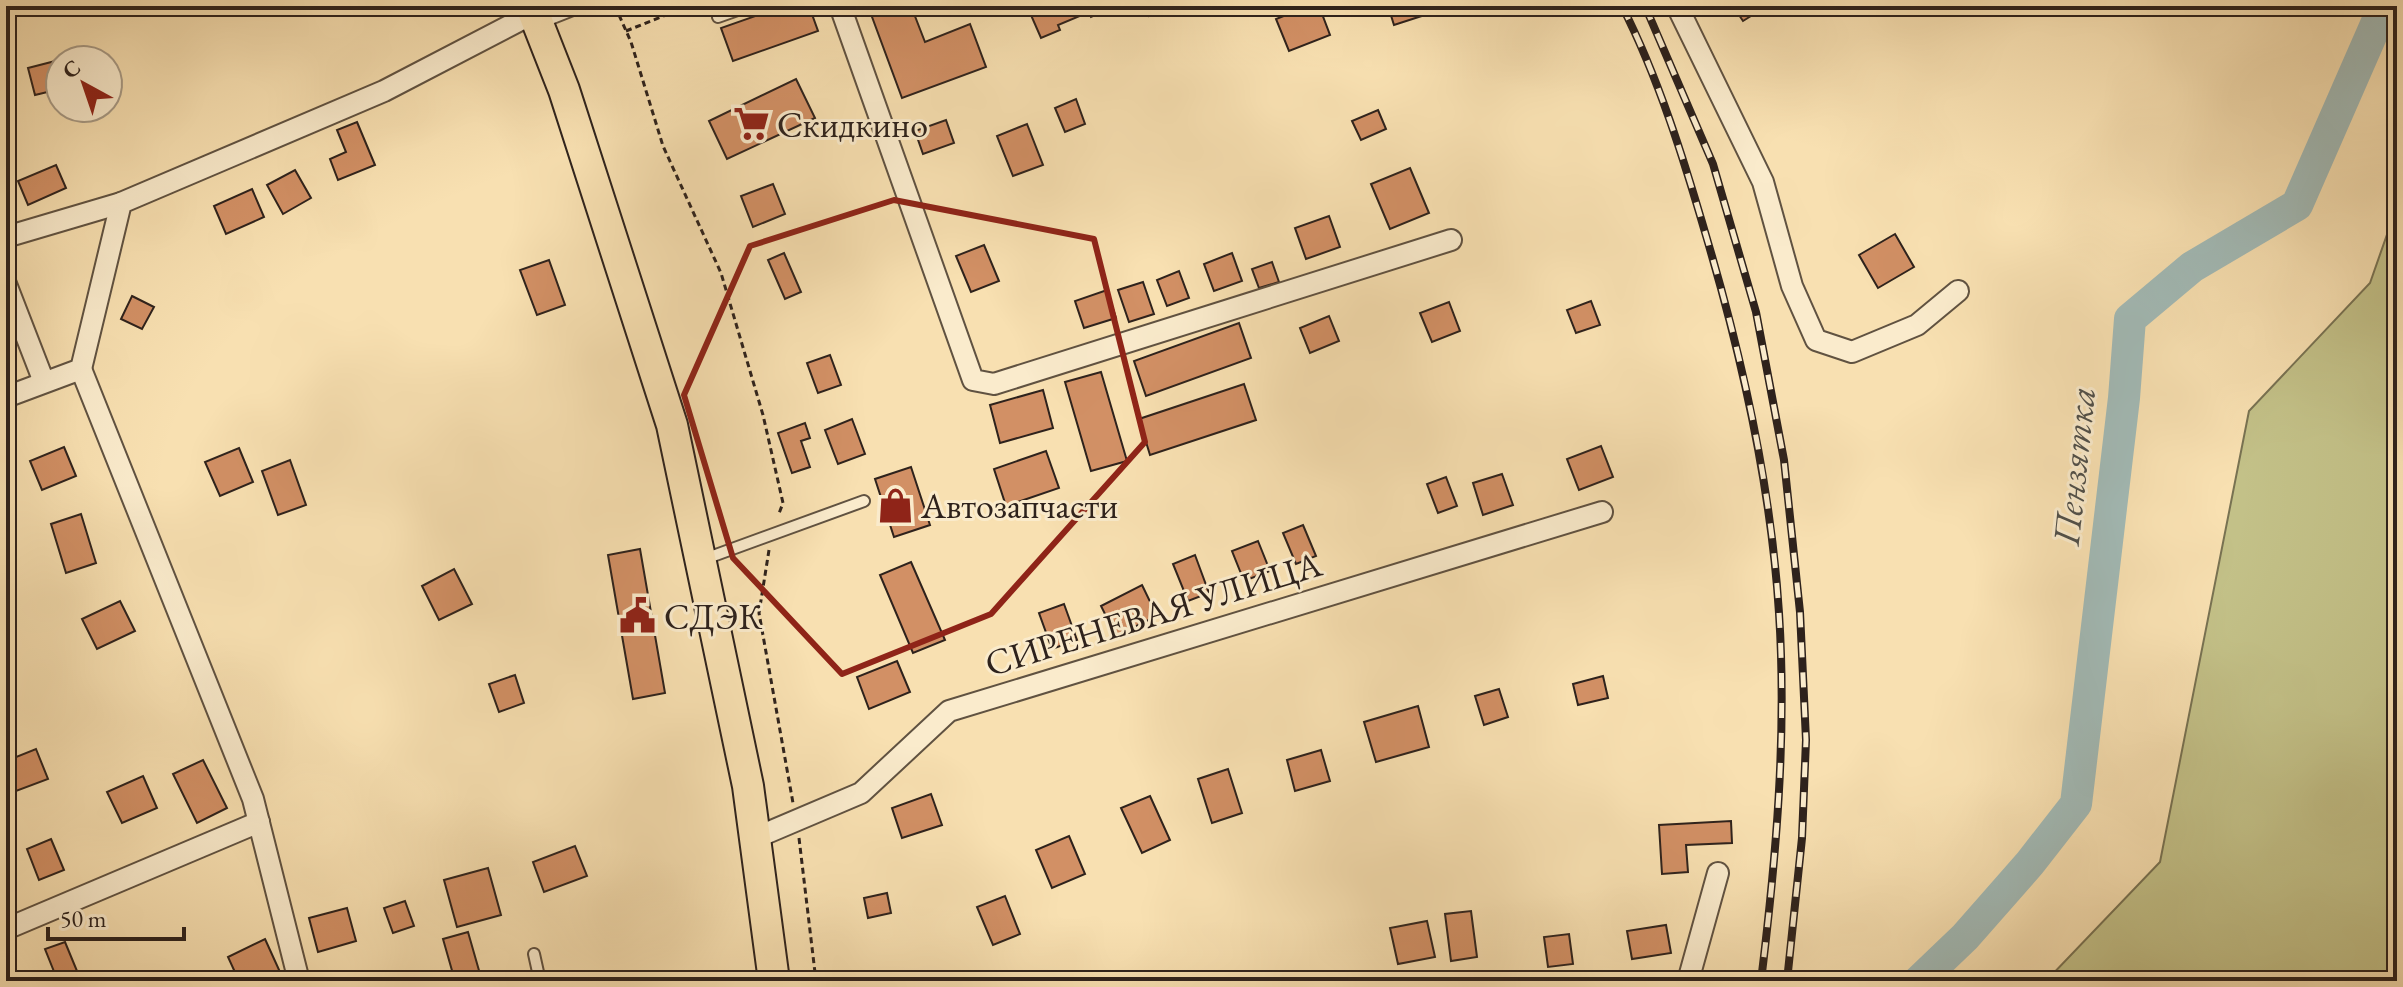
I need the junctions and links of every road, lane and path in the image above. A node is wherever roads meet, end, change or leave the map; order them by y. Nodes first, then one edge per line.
1 (583, 6) edge
2 (615, 6) edge
3 (688, 6) edge
4 (749, 6) edge
5 (840, 6) edge
6 (1677, 6) edge
7 (534, 14) edge
8 (718, 17) dead end
9 (626, 31) junction
10 (121, 203) junction
11 (6, 237) edge
12 (1451, 240) dead end
13 (6, 284) edge
14 (1958, 291) dead end
15 (81, 369) junction
16 (44, 382) junction
17 (6, 397) edge
18 (864, 501) dead end
19 (1602, 512) dead end
20 (772, 534) junction
21 (700, 560) junction
22 (797, 821) junction
23 (259, 822) junction
24 (755, 838) junction
25 (1718, 873) dead end
26 (6, 929) edge
27 (534, 954) dead end
28 (299, 981) edge
29 (540, 981) edge
30 (774, 981) edge
31 (816, 981) edge
32 (1688, 981) edge

1 - 7 lane
2 - 9 path
3 - 9 path
4 - 8 lane
5 - 12 street
6 - 14 street
7 - 10 street
7 - 21 main road
9 - 20 path
10 - 11 street
10 - 15 street
13 - 16 street
15 - 16 street
15 - 23 street
16 - 17 street
18 - 20 lane
19 - 22 street, СИРЕНЕВАЯ УЛИЦА
20 - 21 lane
20 - 22 path
21 - 24 main road
22 - 24 street, СИРЕНЕВАЯ УЛИЦА
22 - 31 path
23 - 26 street
23 - 28 street
24 - 30 main road
25 - 32 street
27 - 29 lane

